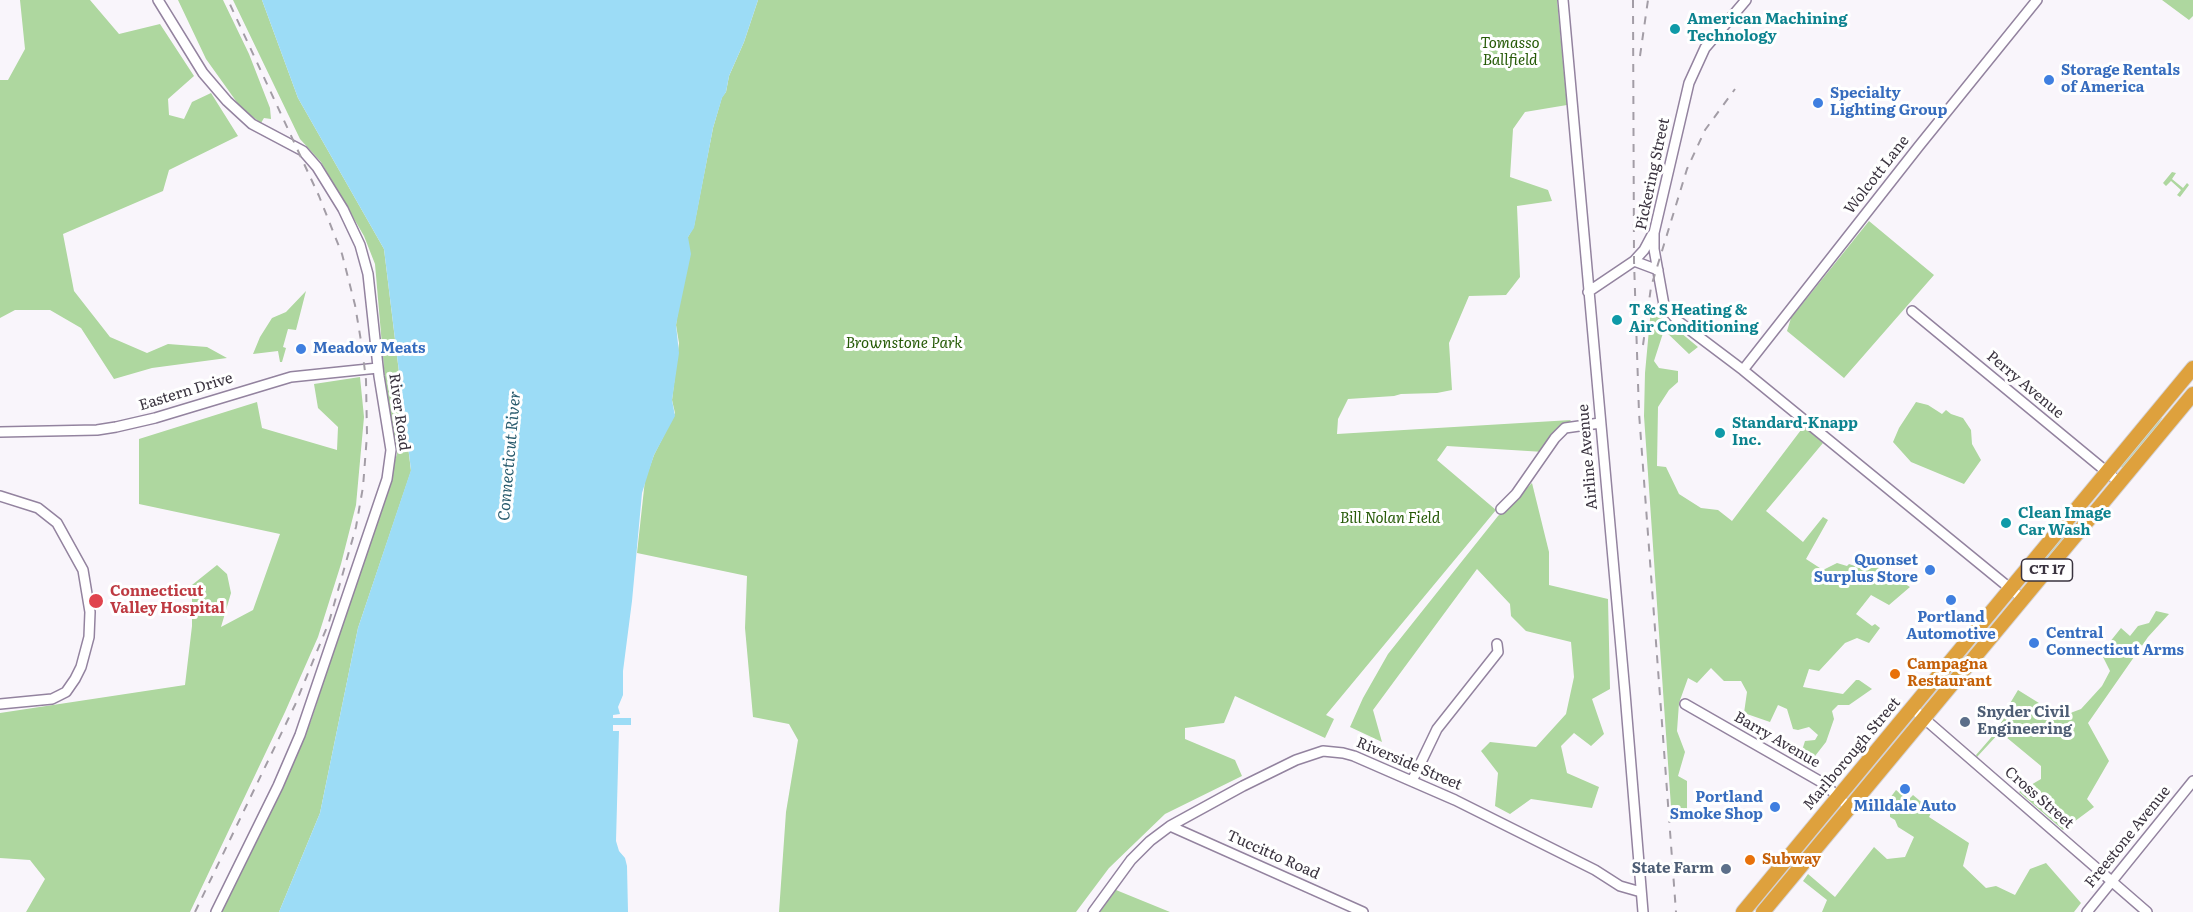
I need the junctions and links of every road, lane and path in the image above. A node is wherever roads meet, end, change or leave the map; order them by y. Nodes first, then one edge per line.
1 (158, 0) edge
2 (1563, 0) edge
3 (1746, 0) edge
4 (2037, 0) edge
5 (1654, 233) junction
6 (1634, 261) junction
7 (1658, 270) junction
8 (1588, 292) junction
9 (1912, 310) dead end
10 (378, 368) junction
11 (2193, 368) edge
12 (1743, 370) junction
13 (2193, 394) edge
14 (1600, 423) junction
15 (0, 432) edge
16 (2107, 472) junction
17 (2119, 482) junction
18 (0, 496) edge
19 (1501, 509) dead end
20 (2010, 589) junction
21 (2023, 599) junction
22 (1497, 644) dead end
23 (0, 704) edge
24 (1685, 704) dead end
25 (1912, 708) junction
26 (1924, 718) junction
27 (1412, 781) junction
28 (2193, 781) edge
29 (1839, 796) junction
30 (1850, 808) junction
31 (1170, 826) junction
32 (2112, 881) junction
33 (1641, 892) junction
34 (216, 912) edge
35 (1093, 912) edge
36 (1363, 912) edge
37 (1643, 912) edge
38 (1743, 912) edge
39 (1763, 912) edge
40 (2087, 912) edge
41 (2147, 912) edge

1 - 10 street, River Road
2 - 8 street, Airline Avenue
3 - 5 street, Pickering Street
4 - 12 street, Wolcott Lane
5 - 6 street
5 - 7 street, Pickering Street
6 - 7 street
6 - 8 street
7 - 12 street, Pickering Street
8 - 14 street, Airline Avenue
9 - 16 street, Perry Avenue
10 - 15 street, Eastern Drive
10 - 34 street, River Road
11 - 16 highway, Marlborough Street / CT 17
12 - 20 street, Pickering Street
13 - 17 highway, CT 17
14 - 19 street
14 - 33 street, Airline Avenue
16 - 17 street, Perry Avenue
16 - 20 highway, Marlborough Street / CT 17
17 - 21 highway, CT 17
18 - 23 street
20 - 21 street, Pickering Street
20 - 25 highway, Marlborough Street / CT 17
21 - 26 highway, CT 17
22 - 27 street
24 - 29 street, Barry Avenue
25 - 26 street, Cross Street
25 - 29 highway, Marlborough Street / CT 17
26 - 30 highway, CT 17
26 - 32 street, Cross Street
27 - 31 street, Riverside Street
27 - 33 street, Riverside Street
28 - 32 street, Freestone Avenue
29 - 30 street, Barry Avenue
29 - 38 highway, Marlborough Street / CT 17
30 - 39 highway, CT 17
31 - 35 street, Riverside Street
31 - 36 street, Tuccitto Road
32 - 40 street, Freestone Avenue
32 - 41 street, Cross Street
33 - 37 street, Airline Avenue

